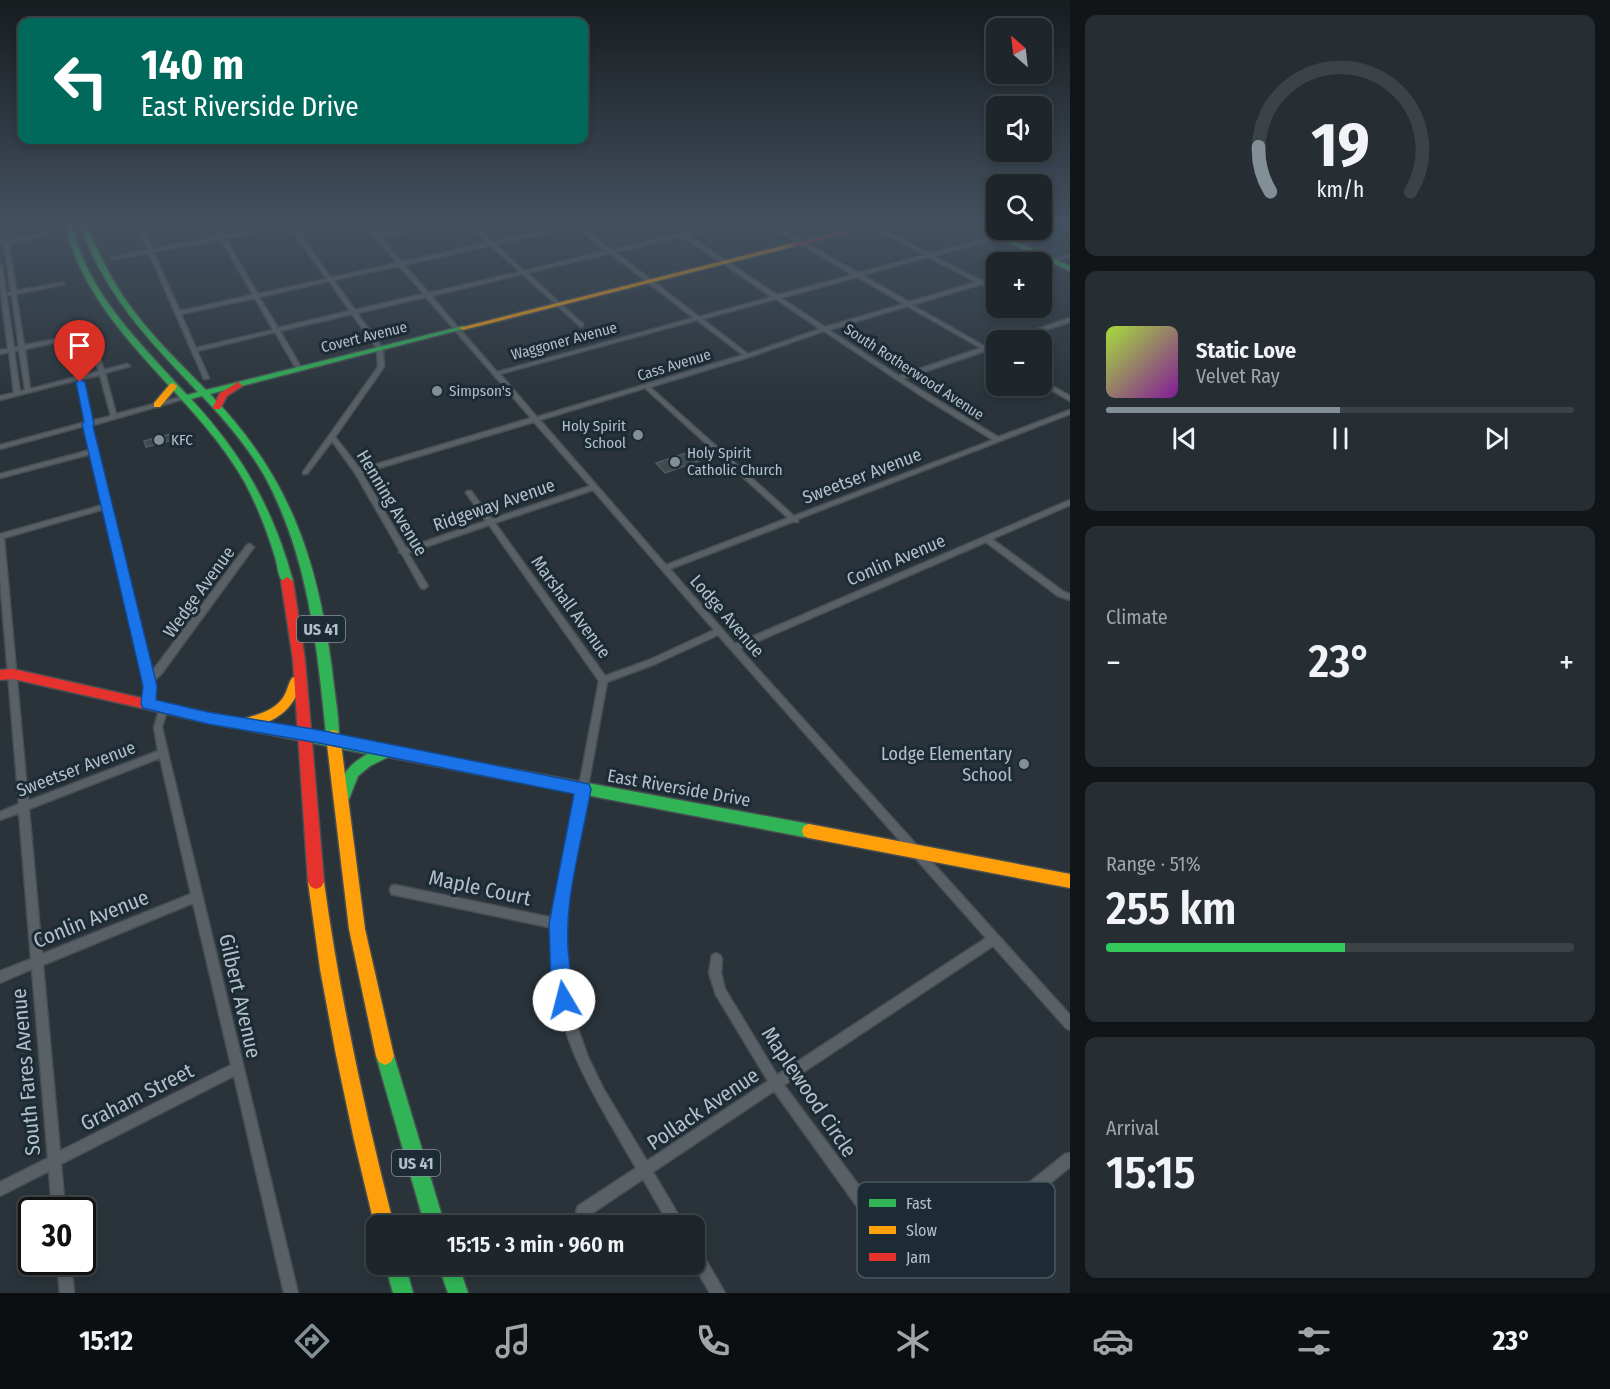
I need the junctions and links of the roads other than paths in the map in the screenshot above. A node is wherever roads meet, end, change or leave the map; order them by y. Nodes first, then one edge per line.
1 (12, 284) edge
2 (60, 284) edge
3 (93, 284) edge
4 (110, 284) edge
5 (166, 284) edge
6 (249, 284) edge
7 (311, 284) edge
8 (334, 284) edge
9 (417, 284) edge
10 (471, 284) edge
11 (536, 284) edge
12 (636, 284) edge
13 (654, 284) edge
14 (760, 284) edge
15 (822, 284) edge
16 (873, 284) edge
17 (973, 284) edge
18 (14, 293) junction
19 (426, 295) junction
20 (2, 296) edge
21 (256, 296) junction
22 (778, 296) junction
23 (557, 304) junction
24 (908, 304) junction
25 (354, 312) junction
26 (178, 313) junction
27 (699, 318) junction
28 (1070, 320) edge
29 (581, 325) dead end
30 (826, 328) junction
31 (456, 329) junction
32 (1040, 330) edge
33 (276, 331) junction
34 (21, 347) junction
35 (984, 349) joint
36 (11, 350) junction
37 (194, 350) junction
38 (0, 352) edge
39 (381, 355) junction
40 (747, 356) junction
41 (127, 366) dead end
42 (300, 369) junction
43 (102, 372) junction
44 (495, 374) junction
45 (79, 378) junction
46 (206, 378) dead end
47 (899, 378) junction
48 (238, 385) junction
49 (173, 386) junction
50 (646, 386) junction
51 (1052, 388) edge
52 (27, 389) junction
53 (16, 392) junction
54 (0, 393) edge
55 (203, 393) junction
56 (0, 398) edge
57 (184, 398) junction
58 (1070, 399) edge
59 (158, 405) junction
60 (216, 407) junction
61 (1070, 412) edge
62 (114, 417) junction
63 (533, 419) junction
64 (88, 424) junction
65 (333, 438) junction
66 (999, 440) junction
67 (0, 447) edge
68 (94, 451) junction
69 (305, 472) dead end
70 (358, 472) junction
71 (0, 476) edge
72 (594, 487) junction
73 (469, 492) dead end
74 (1070, 502) edge
75 (106, 506) junction
76 (795, 520) junction
77 (490, 522) junction
78 (0, 536) edge
79 (987, 539) junction
80 (249, 547) dead end
81 (403, 552) junction
82 (665, 568) junction
83 (424, 586) dead end
84 (1070, 597) edge
85 (720, 631) junction
86 (734, 648) junction
87 (299, 660) junction
88 (6, 675) edge
89 (603, 680) junction
90 (149, 681) junction
91 (148, 704) junction
92 (164, 707) junction
93 (245, 724) junction
94 (304, 734) junction
95 (334, 740) junction
96 (389, 751) junction
97 (163, 753) junction
98 (583, 789) junction
99 (24, 807) junction
100 (0, 816) edge
101 (343, 828) junction
102 (913, 849) junction
103 (1070, 881) edge
104 (395, 890) dead end
105 (196, 897) junction
106 (558, 924) junction
107 (993, 939) junction
108 (716, 960) dead end
109 (37, 961) junction
110 (0, 977) edge
111 (1070, 1024) edge
112 (237, 1068) junction
113 (776, 1084) junction
114 (1070, 1159) edge
115 (54, 1161) junction
116 (645, 1171) junction
117 (1041, 1182) edge
118 (0, 1189) edge
119 (857, 1195) edge
120 (58, 1197) edge
121 (583, 1211) dead end
122 (381, 1215) edge
123 (432, 1215) edge
124 (671, 1215) edge
125 (705, 1271) edge
126 (65, 1275) edge
127 (398, 1275) edge
128 (452, 1275) edge
129 (67, 1293) edge
130 (291, 1293) edge
131 (403, 1293) edge
132 (458, 1293) edge
133 (718, 1293) edge

1 - 18 street
2 - 18 street
3 - 49 main road, US 41
4 - 55 main road, US 41
5 - 26 street
6 - 21 street
7 - 21 street
8 - 25 street
9 - 19 street, Lodge Avenue
10 - 19 street
11 - 23 street
12 - 23 main road, Covert Avenue
13 - 27 street
14 - 22 street, South Rotherwood Avenue
15 - 22 street, Waggoner Avenue
16 - 24 street
17 - 24 street, Cass Avenue
18 - 20 street
18 - 34 street
19 - 25 street
19 - 31 street, Lodge Avenue
20 - 36 street
21 - 26 street
21 - 33 street
22 - 27 street, Waggoner Avenue
22 - 30 street, South Rotherwood Avenue
23 - 29 street
23 - 31 main road, Covert Avenue
24 - 30 street, Cass Avenue
24 - 35 street
25 - 33 street
25 - 39 street
26 - 37 street
27 - 40 street
27 - 44 street, Waggoner Avenue
28 - 32 street
30 - 40 street, Cass Avenue
30 - 47 street, South Rotherwood Avenue
31 - 39 main road, Covert Avenue
31 - 44 street, Lodge Avenue
33 - 37 street
33 - 42 street
34 - 36 street
34 - 43 street
34 - 52 street
35 - 47 street
36 - 38 street
36 - 53 street
37 - 46 street
39 - 42 main road, Covert Avenue
39 - 65 street
40 - 50 street, Cass Avenue
41 - 43 street
42 - 48 main road, Covert Avenue
43 - 45 street
43 - 62 street
44 - 63 street, Lodge Avenue
45 - 52 street
45 - 64 street
47 - 66 street, South Rotherwood Avenue
48 - 55 main road, Covert Avenue
48 - 60 main road
49 - 57 main road, US 41
49 - 59 main road
50 - 63 street, Cass Avenue
50 - 76 street
51 - 58 street
52 - 53 street
53 - 54 street
53 - 56 street
55 - 57 main road, Covert Avenue
55 - 60 main road, US 41
57 - 59 street, Covert Avenue
57 - 87 main road, US 41
59 - 62 street, Covert Avenue
60 - 95 main road, US 41
61 - 66 street, Sweetser Avenue
62 - 64 street, Covert Avenue
63 - 70 street, Cass Avenue
63 - 72 street, Lodge Avenue
64 - 67 street, Covert Avenue
64 - 68 street
65 - 69 street
65 - 70 street, Henning Avenue
66 - 76 street, Sweetser Avenue
68 - 71 street
68 - 75 street
70 - 81 street, Henning Avenue
72 - 77 street, Ridgeway Avenue
72 - 82 street, Lodge Avenue
73 - 77 street, Marshall Avenue
74 - 79 street, Conlin Avenue
75 - 78 street
75 - 90 street
76 - 82 street, Sweetser Avenue
77 - 81 street, Ridgeway Avenue
77 - 89 street, Marshall Avenue
78 - 88 street, South Fares Avenue
79 - 84 street
79 - 86 street, Conlin Avenue
80 - 90 street, Wedge Avenue
81 - 83 street, Henning Avenue
82 - 85 street, Lodge Avenue
85 - 86 street, Lodge Avenue
85 - 89 street
86 - 102 street, Lodge Avenue
87 - 93 main road
87 - 94 main road, US 41
88 - 91 main road, East Riverside Drive
88 - 99 street, South Fares Avenue
89 - 98 street, Marshall Avenue
90 - 91 street
91 - 92 main road, East Riverside Drive
92 - 93 main road, East Riverside Drive
92 - 97 street, Gilbert Avenue
93 - 94 main road, East Riverside Drive
94 - 95 main road, East Riverside Drive
94 - 122 main road, US 41
95 - 96 main road, East Riverside Drive
95 - 101 main road, US 41
96 - 98 main road, East Riverside Drive
96 - 101 main road
97 - 99 street, Sweetser Avenue
97 - 105 street, Gilbert Avenue
98 - 102 main road, East Riverside Drive
98 - 106 street, Marshall Avenue
99 - 100 street, Sweetser Avenue
99 - 109 street, South Fares Avenue
101 - 123 main road, US 41
102 - 103 main road, East Riverside Drive
102 - 107 street, Lodge Avenue
104 - 106 street, Maple Court
105 - 109 street, Conlin Avenue
105 - 112 street, Gilbert Avenue
106 - 116 street, Marshall Avenue
107 - 111 street, Lodge Avenue
107 - 113 street, Pollack Avenue
108 - 113 street, Maplewood Circle
109 - 110 street, Conlin Avenue
109 - 115 street, South Fares Avenue
112 - 115 street, Graham Street
112 - 130 street, Gilbert Avenue
113 - 116 street, Pollack Avenue
113 - 119 street, Maplewood Circle
114 - 117 street, Maplewood Circle
115 - 118 street
115 - 120 street, South Fares Avenue
116 - 121 street, Pollack Avenue
116 - 124 street, Marshall Avenue
125 - 133 street
126 - 129 street
127 - 131 main road
128 - 132 main road

